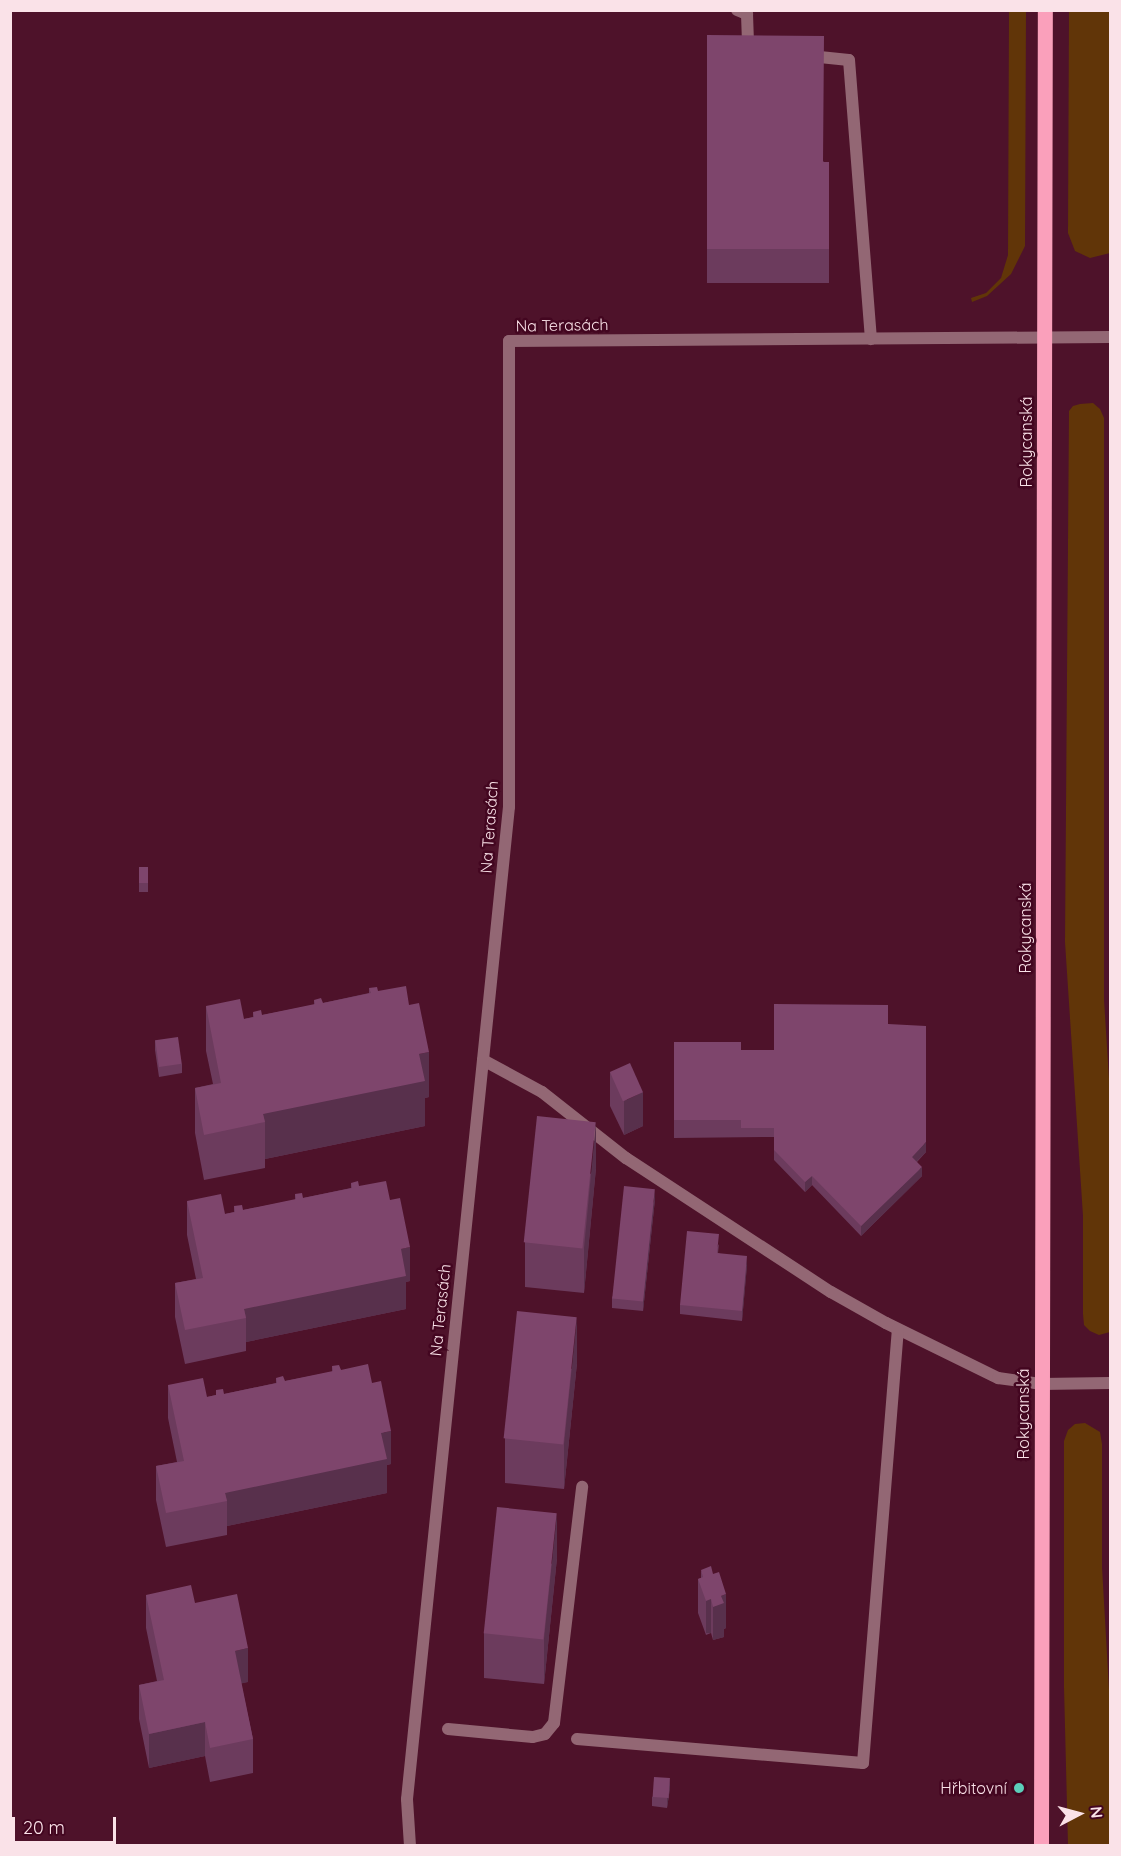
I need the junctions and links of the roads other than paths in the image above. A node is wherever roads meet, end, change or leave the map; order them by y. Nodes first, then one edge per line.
1 (737, 10) edge
2 (1045, 10) edge
3 (759, 50) edge
4 (793, 54) edge
5 (1044, 338) junction
6 (1110, 338) edge
7 (872, 339) junction
8 (483, 1060) junction
9 (898, 1329) junction
10 (1110, 1383) edge
11 (1041, 1384) junction
12 (582, 1487) dead end
13 (448, 1729) dead end
14 (577, 1739) dead end
15 (410, 1845) edge
16 (1041, 1845) edge

1 - 3 street
2 - 5 main road, Rokycanská
4 - 7 street
5 - 6 street, Na Terasách
5 - 7 street, Na Terasách
5 - 11 main road, Rokycanská
7 - 8 street, Na Terasách
8 - 9 street
8 - 15 street, Na Terasách
9 - 11 street
9 - 14 street
10 - 11 street
11 - 16 main road, Rokycanská
12 - 13 street

